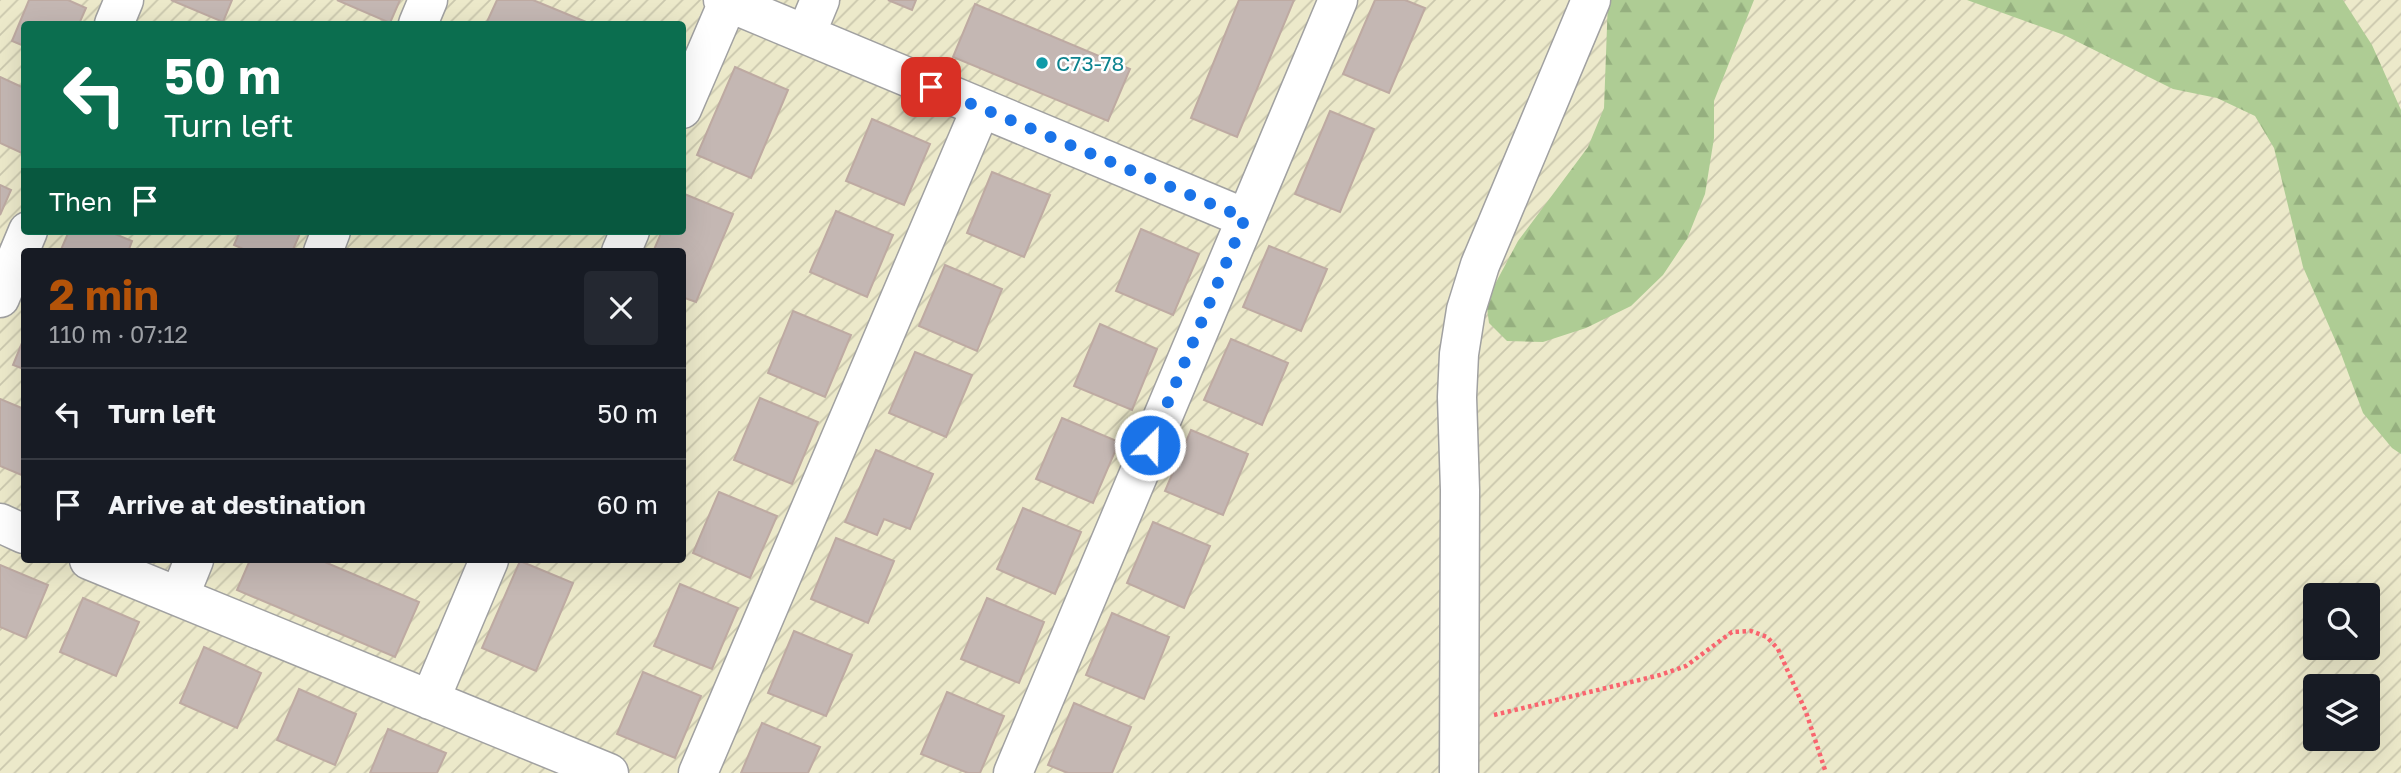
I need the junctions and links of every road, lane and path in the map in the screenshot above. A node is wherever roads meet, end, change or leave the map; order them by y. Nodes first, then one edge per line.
1 (124, 0) edge
2 (428, 0) edge
3 (1338, 0) edge
4 (1591, 0) edge
5 (726, 1) edge
6 (813, 17) edge
7 (115, 21) edge
8 (419, 21) edge
9 (686, 99) edge
10 (981, 108) junction
11 (1245, 218) junction
12 (26, 235) edge
13 (0, 298) edge
14 (0, 523) edge
15 (21, 533) edge
16 (96, 563) edge
17 (193, 563) edge
18 (488, 563) edge
19 (179, 597) junction
20 (430, 700) junction
21 (1461, 722) junction
22 (609, 773) edge
23 (698, 773) edge
24 (1013, 773) edge
25 (1460, 773) edge
26 (1826, 773) edge

1 - 7 street
2 - 8 street
3 - 11 street
4 - 21 street
5 - 6 street
5 - 9 street
6 - 10 street
10 - 11 street
10 - 23 street
11 - 24 street
12 - 13 street
14 - 15 street
16 - 19 street
17 - 19 street
18 - 20 street
19 - 20 street
20 - 22 street
21 - 25 street
21 - 26 path

